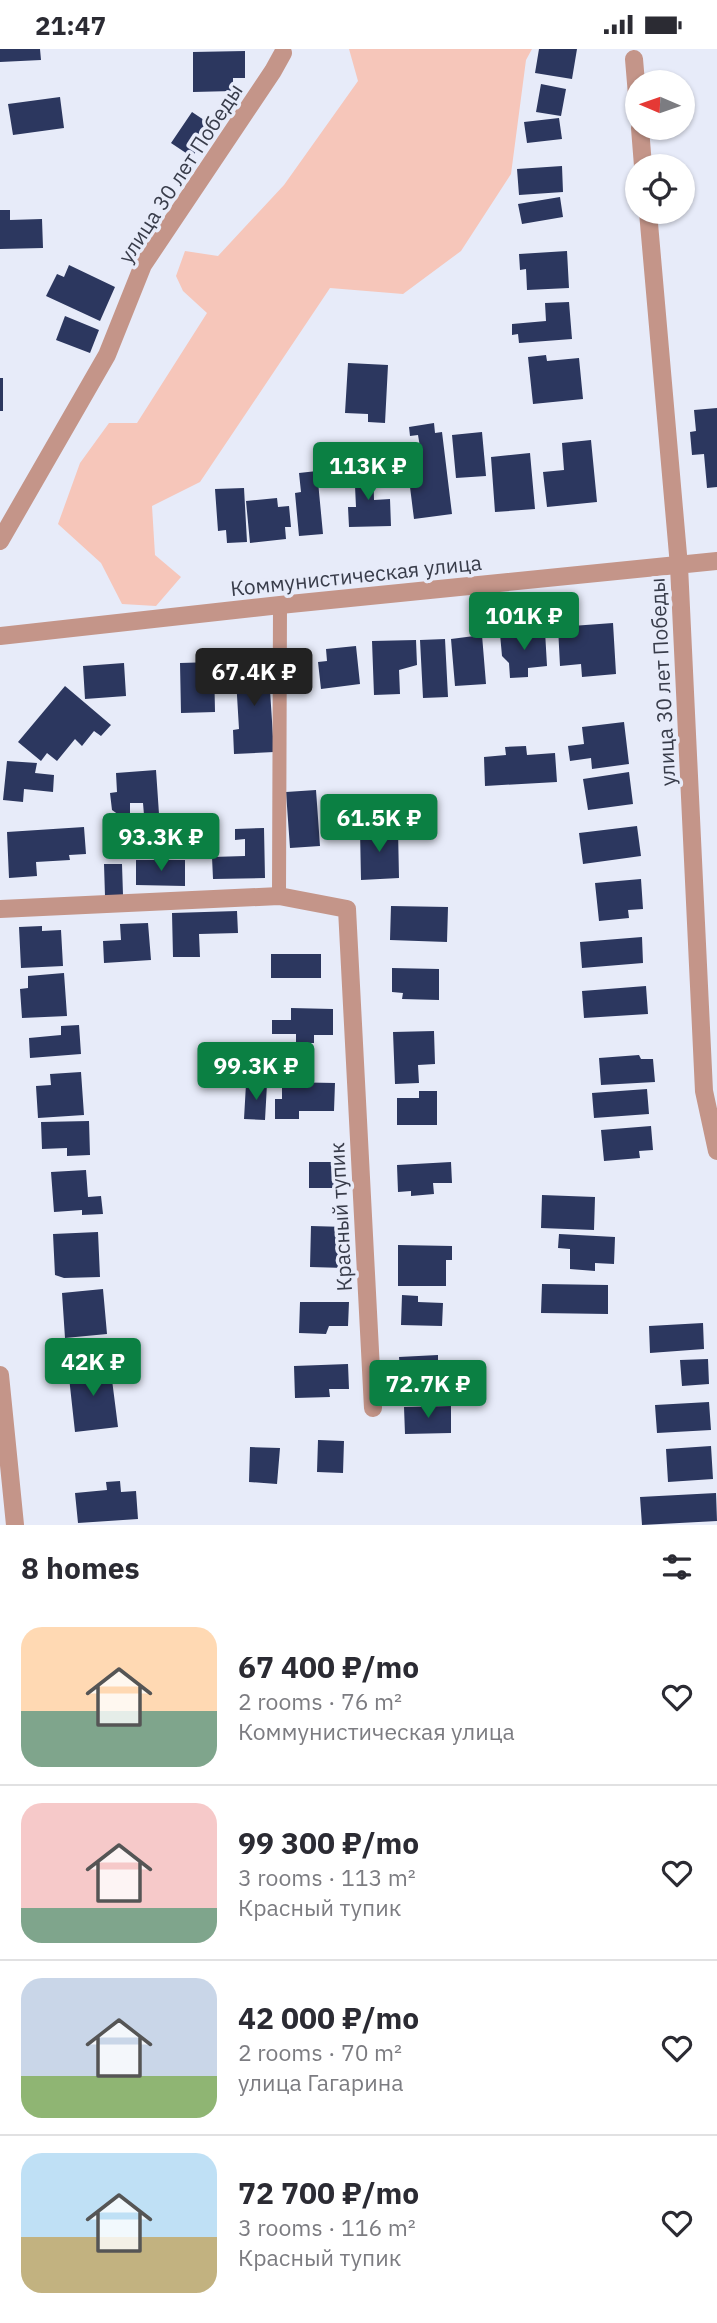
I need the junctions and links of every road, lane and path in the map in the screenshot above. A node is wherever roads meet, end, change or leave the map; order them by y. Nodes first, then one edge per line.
1 (283, 53) dead end
2 (634, 59) dead end
3 (635, 70) edge
4 (649, 224) edge
5 (0, 541) edge
6 (717, 561) edge
7 (679, 566) junction
8 (280, 605) junction
9 (0, 636) edge
10 (279, 896) junction
11 (0, 909) edge
12 (717, 1151) edge
13 (0, 1375) edge
14 (373, 1408) dead end
15 (15, 1525) edge

1 - 5 street, улица 30 лет Победы
2 - 3 street
4 - 7 street, улица 30 лет Победы
6 - 7 street, Коммунистическая улица
7 - 8 street, Коммунистическая улица
7 - 12 street, улица 30 лет Победы
8 - 9 street, Коммунистическая улица
8 - 10 lane
10 - 11 street, Красный тупик
10 - 14 street, Красный тупик
13 - 15 street

